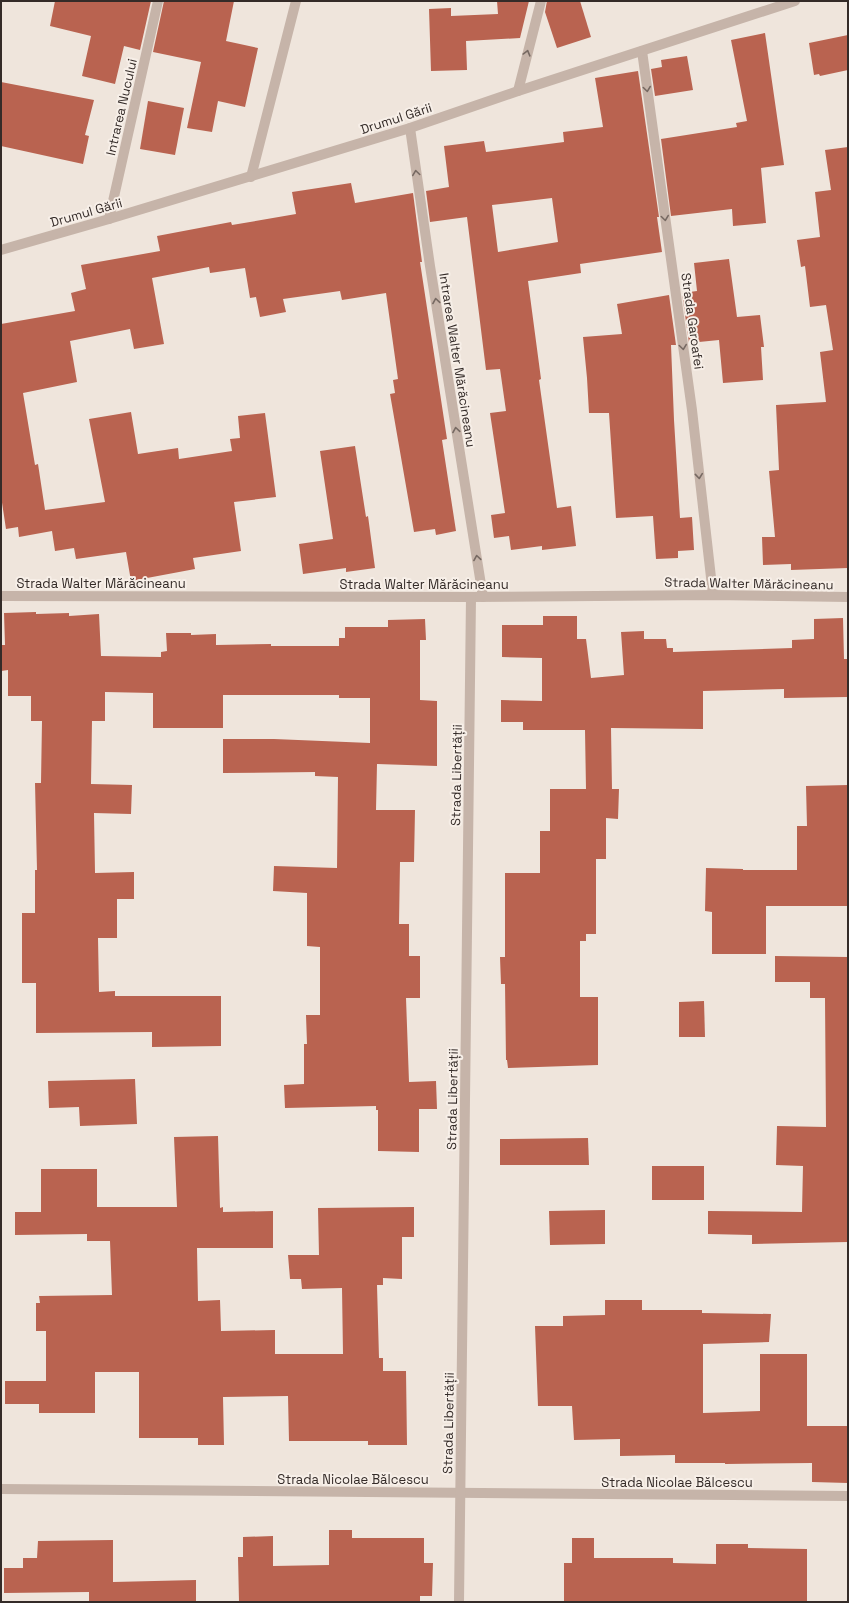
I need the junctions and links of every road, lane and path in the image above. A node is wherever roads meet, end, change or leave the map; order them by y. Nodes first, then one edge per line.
1 (158, 1) edge
2 (296, 1) edge
3 (541, 1) edge
4 (795, 1) edge
5 (642, 51) junction
6 (518, 91) junction
7 (410, 128) junction
8 (251, 177) junction
9 (109, 220) junction
10 (1, 250) edge
11 (713, 595) junction
12 (1, 596) edge
13 (471, 597) junction
14 (483, 597) junction
15 (848, 597) edge
16 (1, 1489) edge
17 (460, 1493) junction
18 (848, 1496) edge
19 (459, 1602) edge

1 - 9 street, Intrarea Nucului
2 - 8 street
6 -> 3 street
4 - 5 street, Drumul Gării
5 - 6 street, Drumul Gării
5 -> 11 street, Strada Garoafei
6 - 7 street, Drumul Gării
7 - 8 street, Drumul Gării
14 -> 7 street, Intrarea Walter Mărăcineanu
8 - 9 street, Drumul Gării
9 - 10 street, Drumul Gării
11 - 14 street, Strada Walter Mărăcineanu
11 - 15 street, Strada Walter Mărăcineanu
12 - 13 street, Strada Walter Mărăcineanu
13 - 14 street, Strada Walter Mărăcineanu
13 - 17 street, Strada Libertății
16 - 17 street, Strada Nicolae Bălcescu
17 - 18 street, Strada Nicolae Bălcescu
17 - 19 street, Strada Libertății

